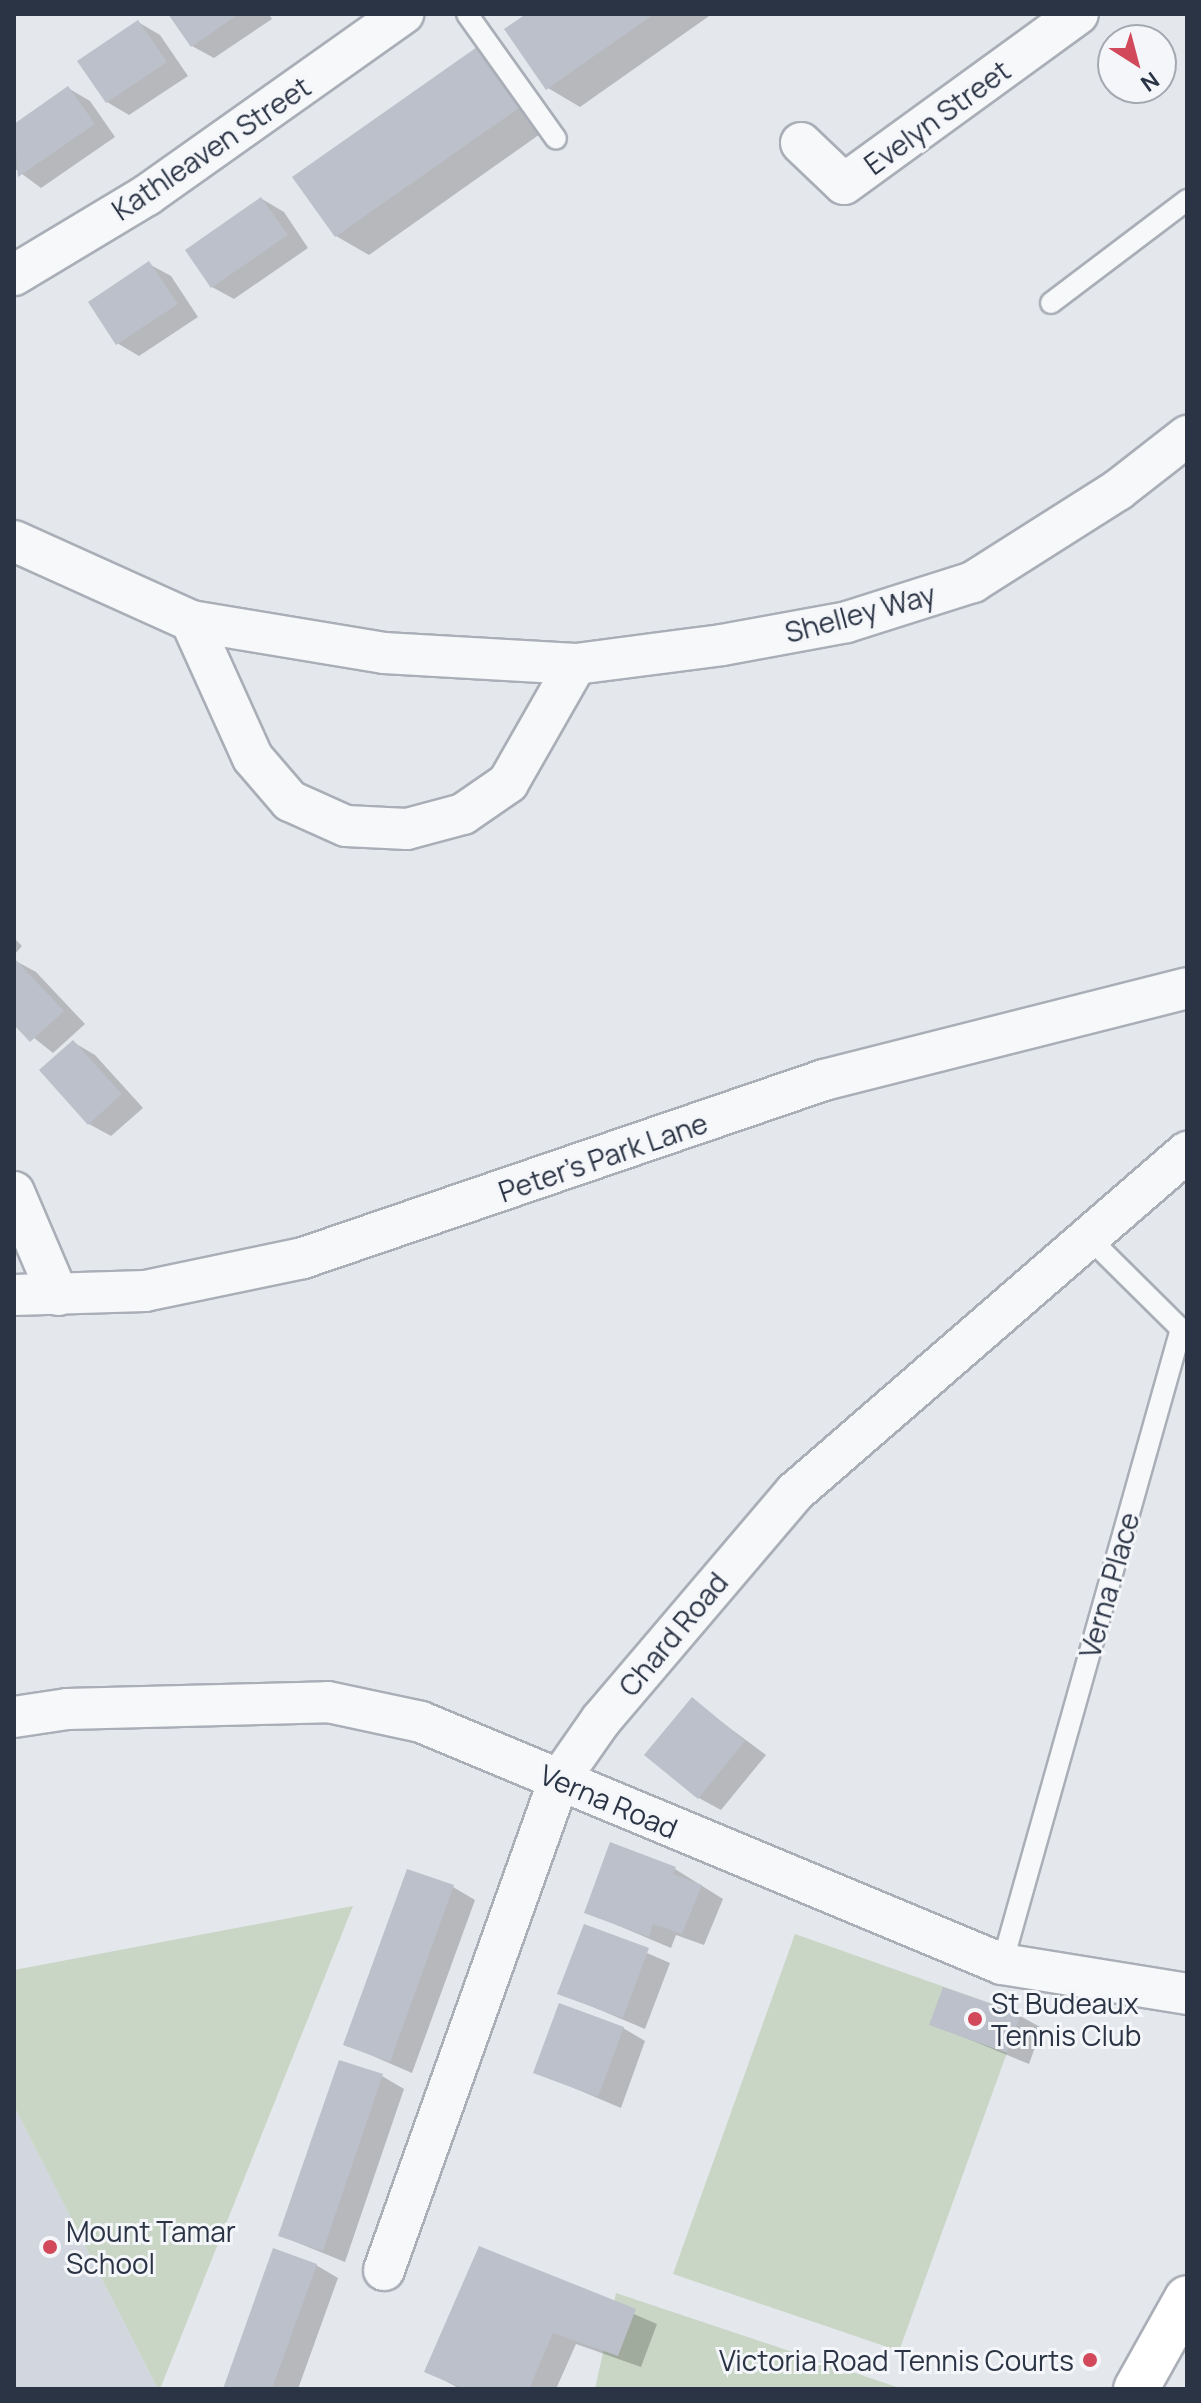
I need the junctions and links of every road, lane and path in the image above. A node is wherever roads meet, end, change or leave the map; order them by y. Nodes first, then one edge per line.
1 (403, 14) edge
2 (467, 14) edge
3 (1078, 14) edge
4 (556, 139) dead end
5 (801, 143) dead end
6 (1187, 200) edge
7 (14, 275) edge
8 (1051, 303) dead end
9 (1187, 436) edge
10 (14, 541) edge
11 (191, 621) junction
12 (576, 664) junction
13 (1187, 988) edge
14 (1187, 1152) edge
15 (14, 1192) edge
16 (1091, 1240) junction
17 (14, 1295) edge
18 (58, 1295) junction
19 (14, 1717) edge
20 (559, 1780) junction
21 (1002, 1964) junction
22 (1187, 1994) edge
23 (384, 2270) dead end
24 (1187, 2298) edge
25 (1136, 2389) edge

1 - 7 street, Kathleaven Street
2 - 4 lane
3 - 5 street, Evelyn Street
6 - 8 lane
9 - 12 street, Shelley Way
10 - 11 street, Shelley Way
11 - 12 street, Shelley Way
11 - 12 street
13 - 18 street, Peter's Park Lane
14 - 16 street, Chard Road
15 - 18 street
16 - 20 street, Chard Road
16 - 21 lane, Verna Place
17 - 18 street, Peter's Park Lane
19 - 20 street, Verna Road
20 - 21 street, Verna Road
20 - 23 street, Chard Road
21 - 22 street, Verna Road
24 - 25 street

